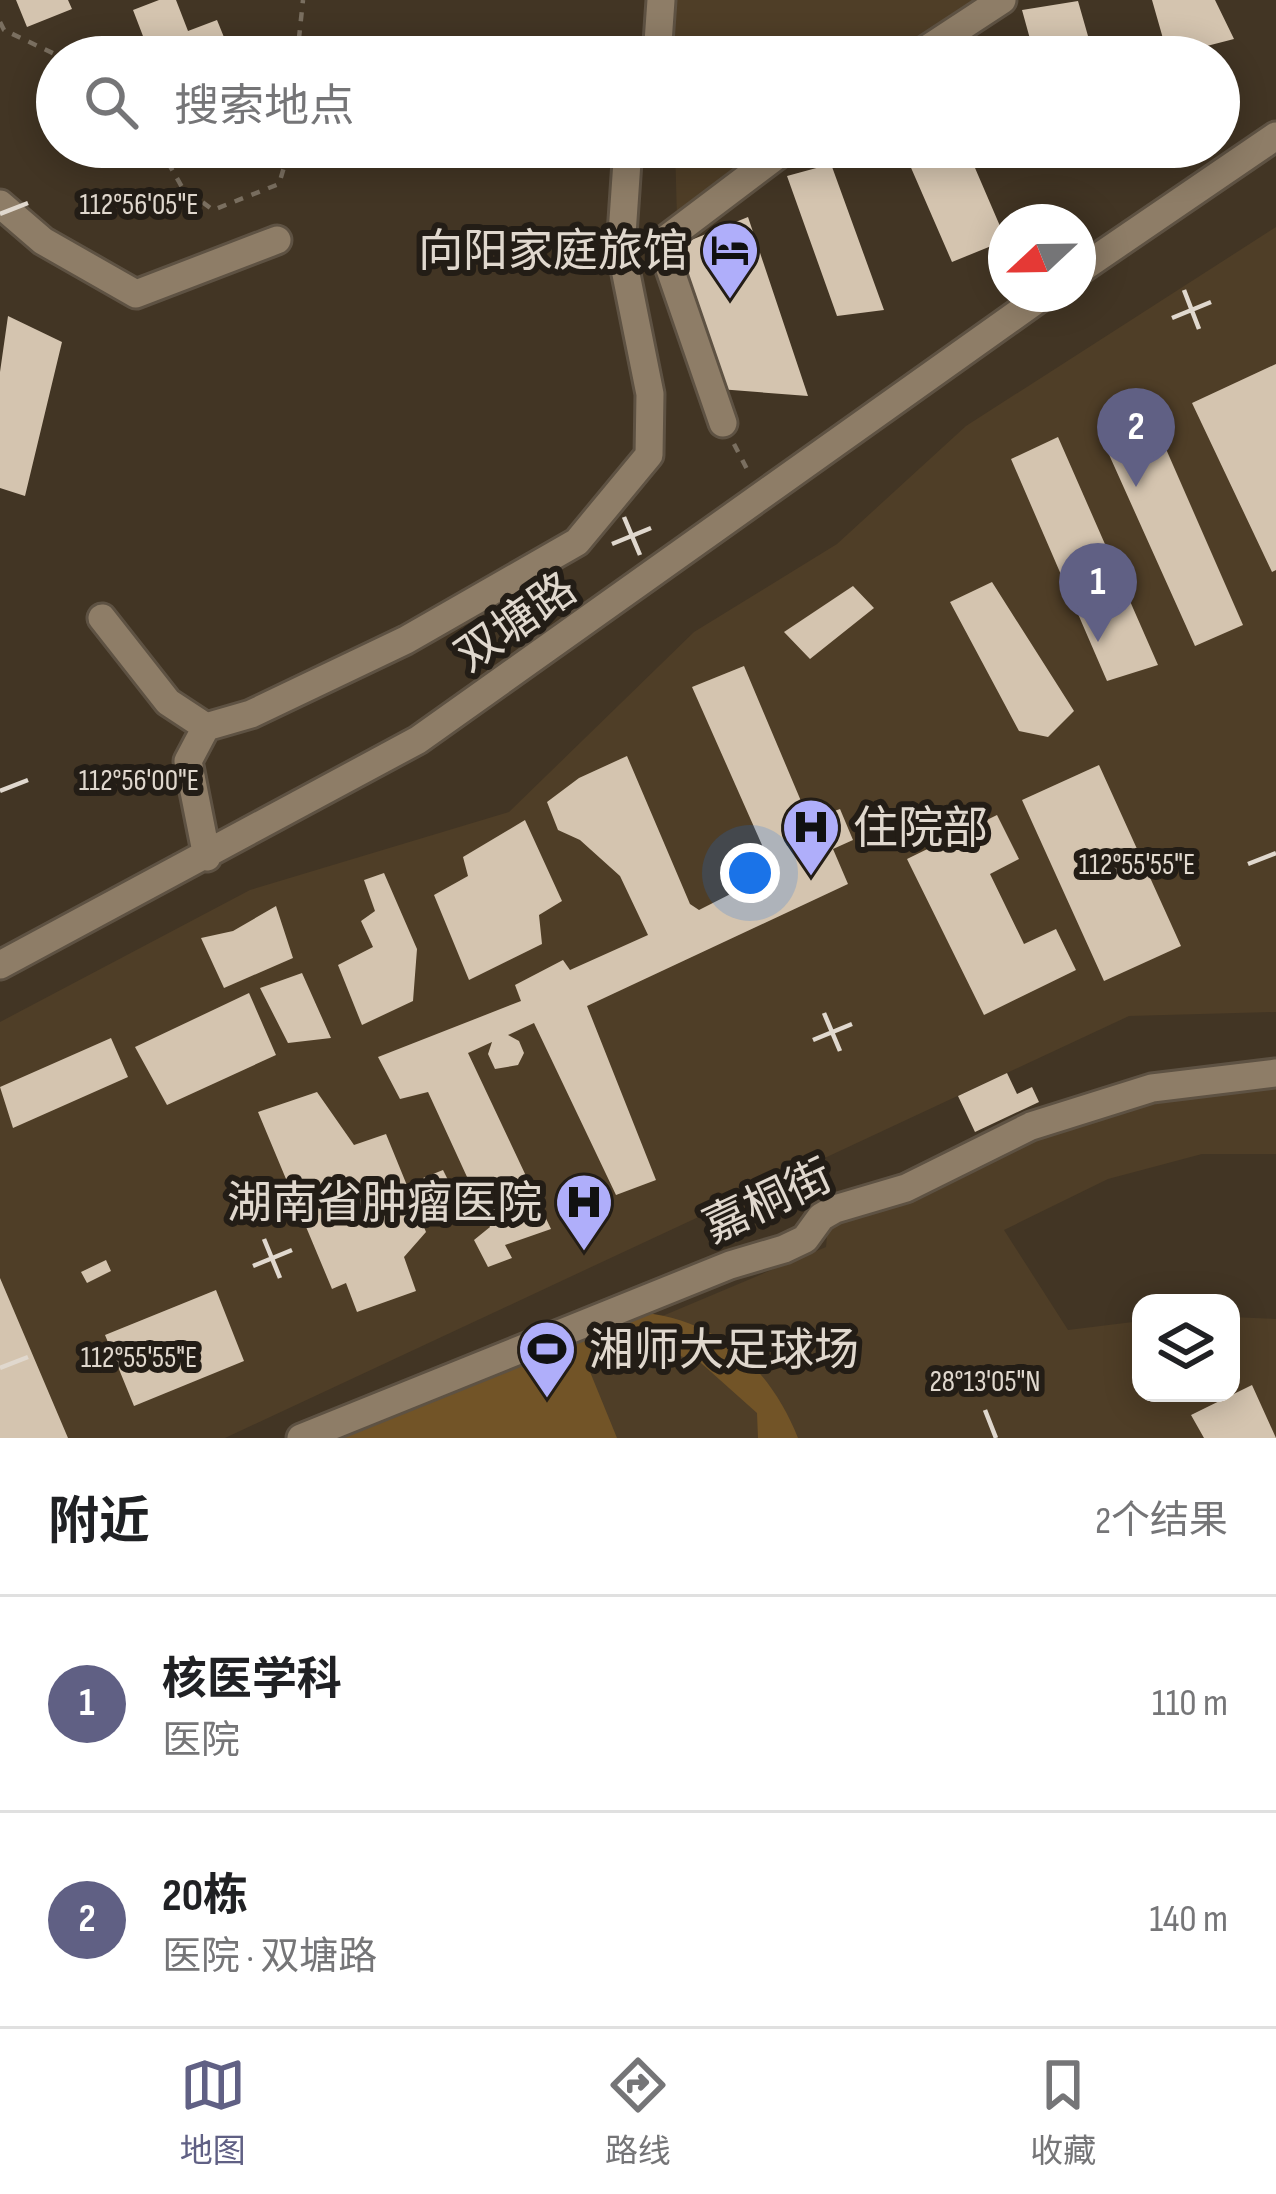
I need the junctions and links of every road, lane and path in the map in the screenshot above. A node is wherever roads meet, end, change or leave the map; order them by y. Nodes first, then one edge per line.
1 (291, 0) edge
2 (661, 0) edge
3 (1002, 0) edge
4 (301, 2) edge
5 (0, 22) edge
6 (299, 36) edge
7 (658, 36) edge
8 (947, 36) edge
9 (36, 45) edge
10 (1276, 136) edge
11 (1240, 161) edge
12 (171, 168) edge
13 (284, 168) edge
14 (627, 168) edge
15 (760, 168) edge
16 (1229, 168) edge
17 (0, 204) edge
18 (277, 240) dead end
19 (1096, 259) edge
20 (1020, 312) edge
21 (723, 423) joint
22 (762, 498) junction
23 (103, 618) dead end
24 (206, 727) junction
25 (207, 857) junction
26 (0, 965) edge
27 (1276, 1072) edge
28 (301, 1438) edge

1 - 4 path
2 - 7 street
3 - 8 street
4 - 6 path
5 - 9 path
10 - 11 street
12 - 13 path
14 - 24 street
15 - 21 street
16 - 19 street
17 - 18 street
20 - 22 street, 双塘路
21 - 22 path
22 - 25 street, 双塘路
23 - 24 street
24 - 25 street
25 - 26 street, 双塘路
27 - 28 street, 嘉桐街

